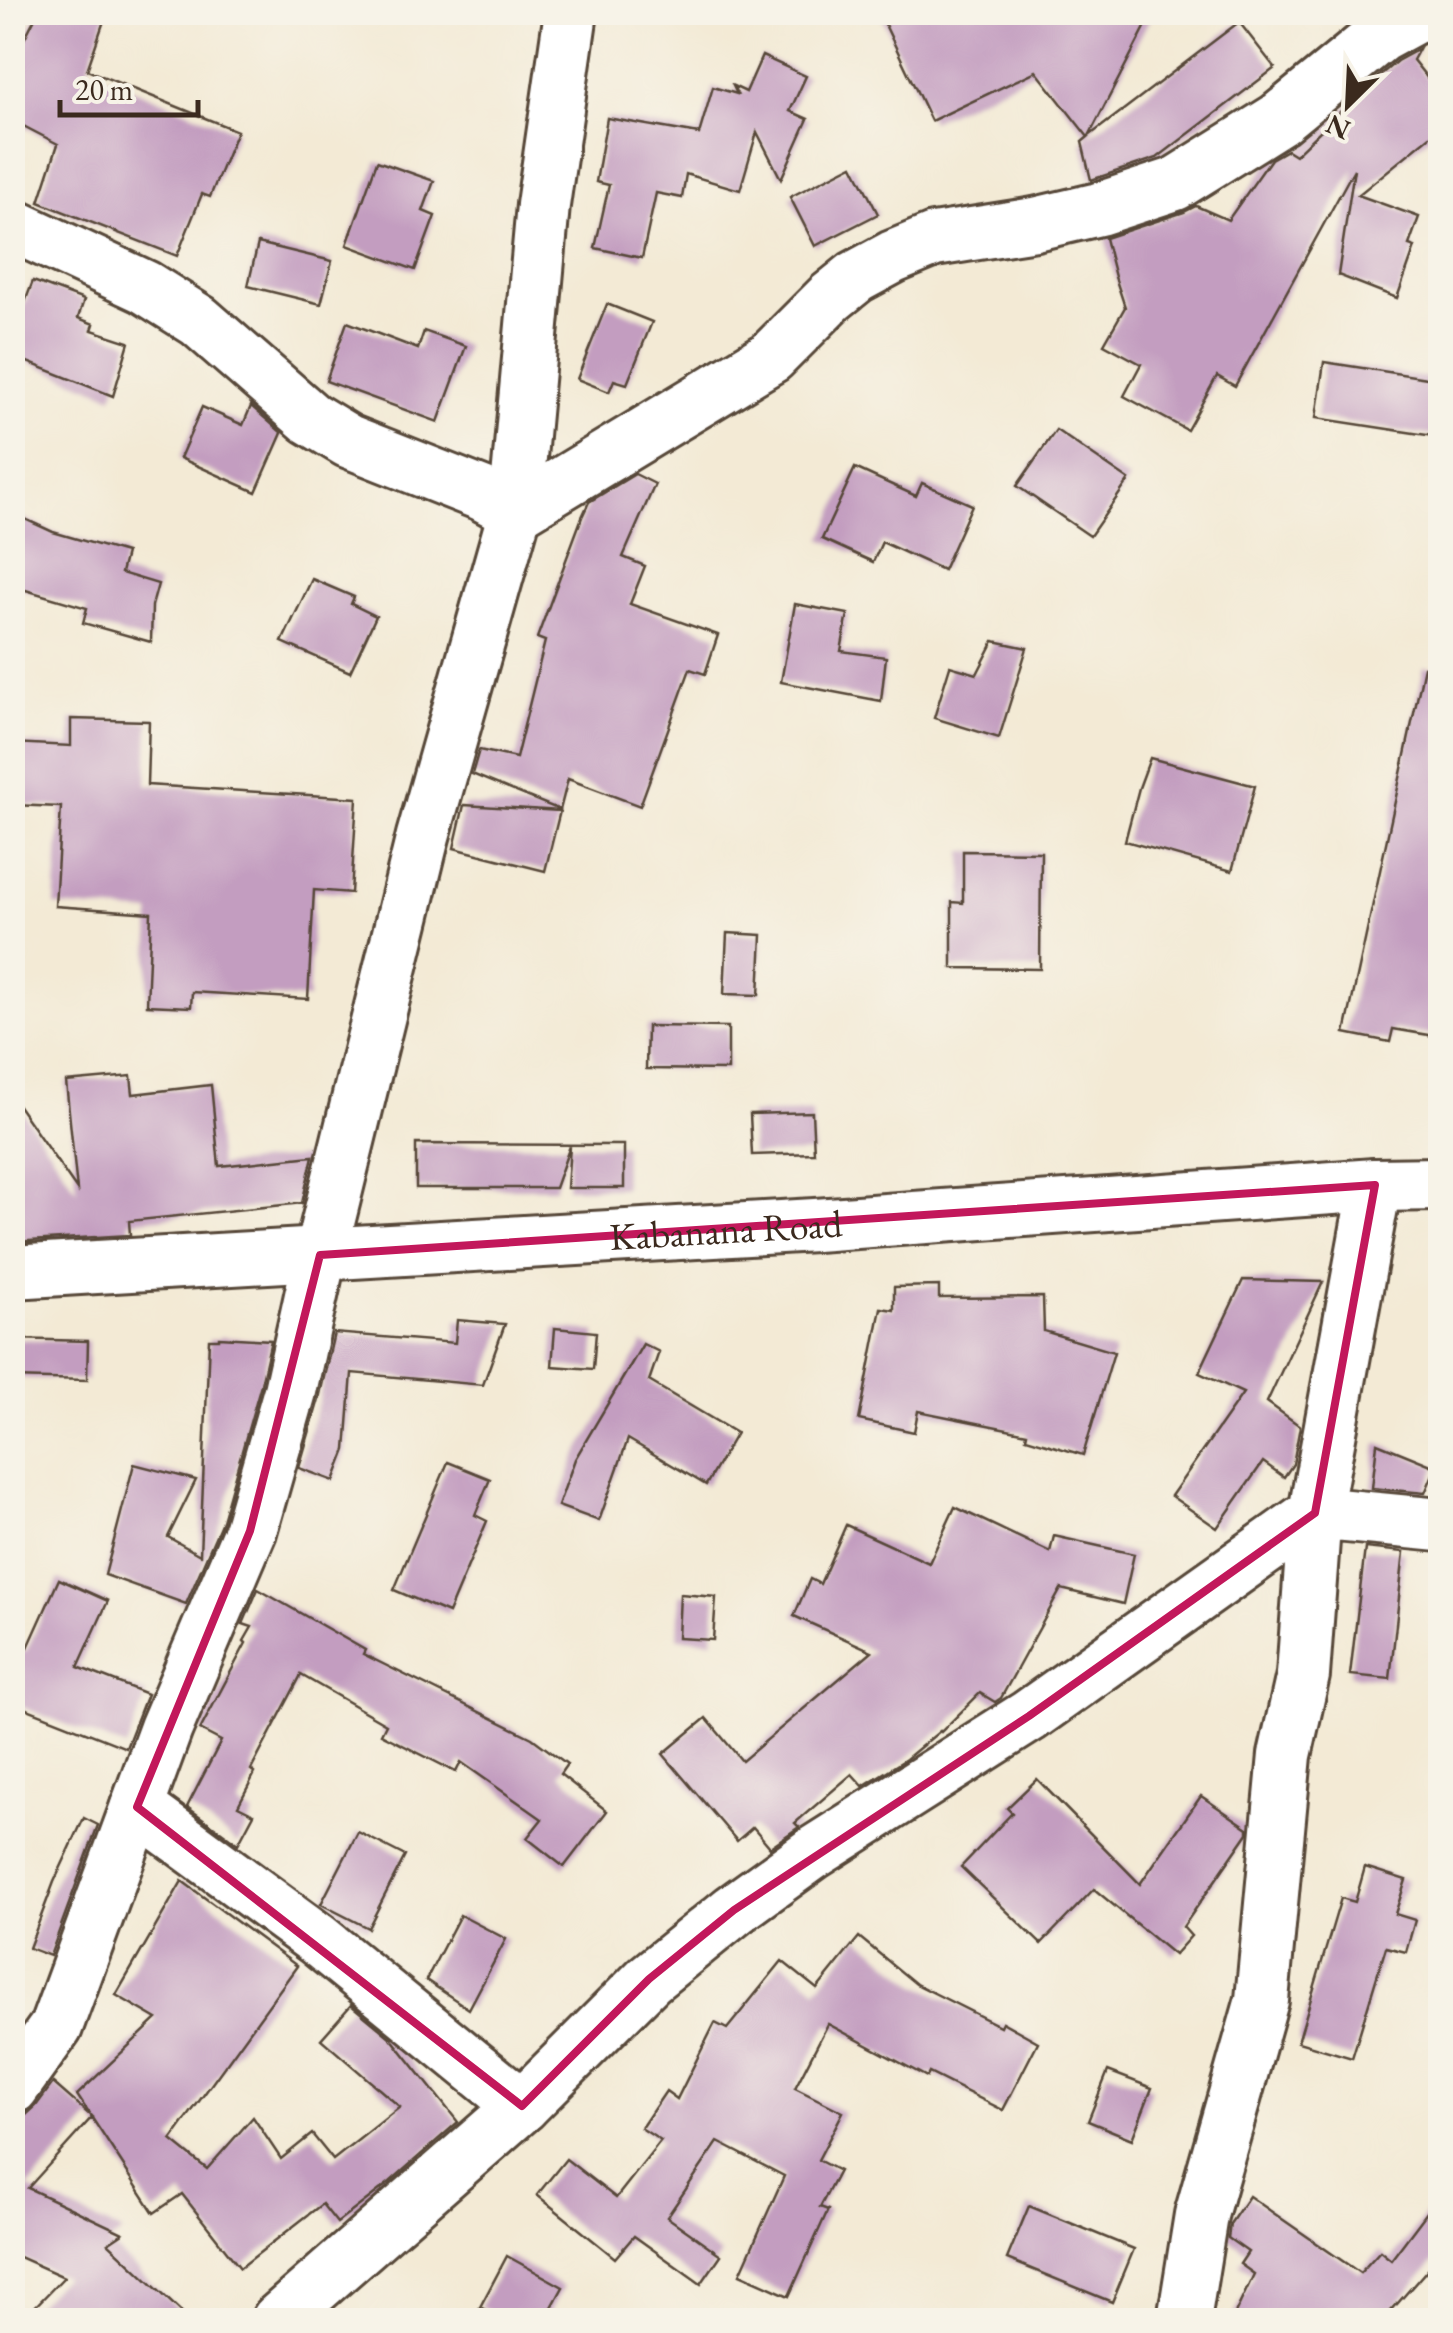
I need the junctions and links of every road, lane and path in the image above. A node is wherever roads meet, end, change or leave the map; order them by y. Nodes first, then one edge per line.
1 (571, 12) edge
2 (1424, 12) edge
3 (12, 225) edge
4 (515, 512) junction
5 (1440, 1184) edge
6 (1375, 1185) junction
7 (320, 1256) junction
8 (12, 1272) edge
9 (1315, 1513) junction
10 (1440, 1525) edge
11 (137, 1806) junction
12 (12, 2088) edge
13 (522, 2106) junction
14 (278, 2320) edge
15 (1184, 2320) edge

1 - 4 street
2 - 4 street
3 - 4 street
4 - 7 street
5 - 6 street, Kabanana Road
6 - 7 street, Kabanana Road
6 - 9 street
7 - 8 street, Kabanana Road
7 - 11 street
9 - 10 street
9 - 13 street
9 - 15 street
11 - 12 street
11 - 13 street
13 - 14 street

